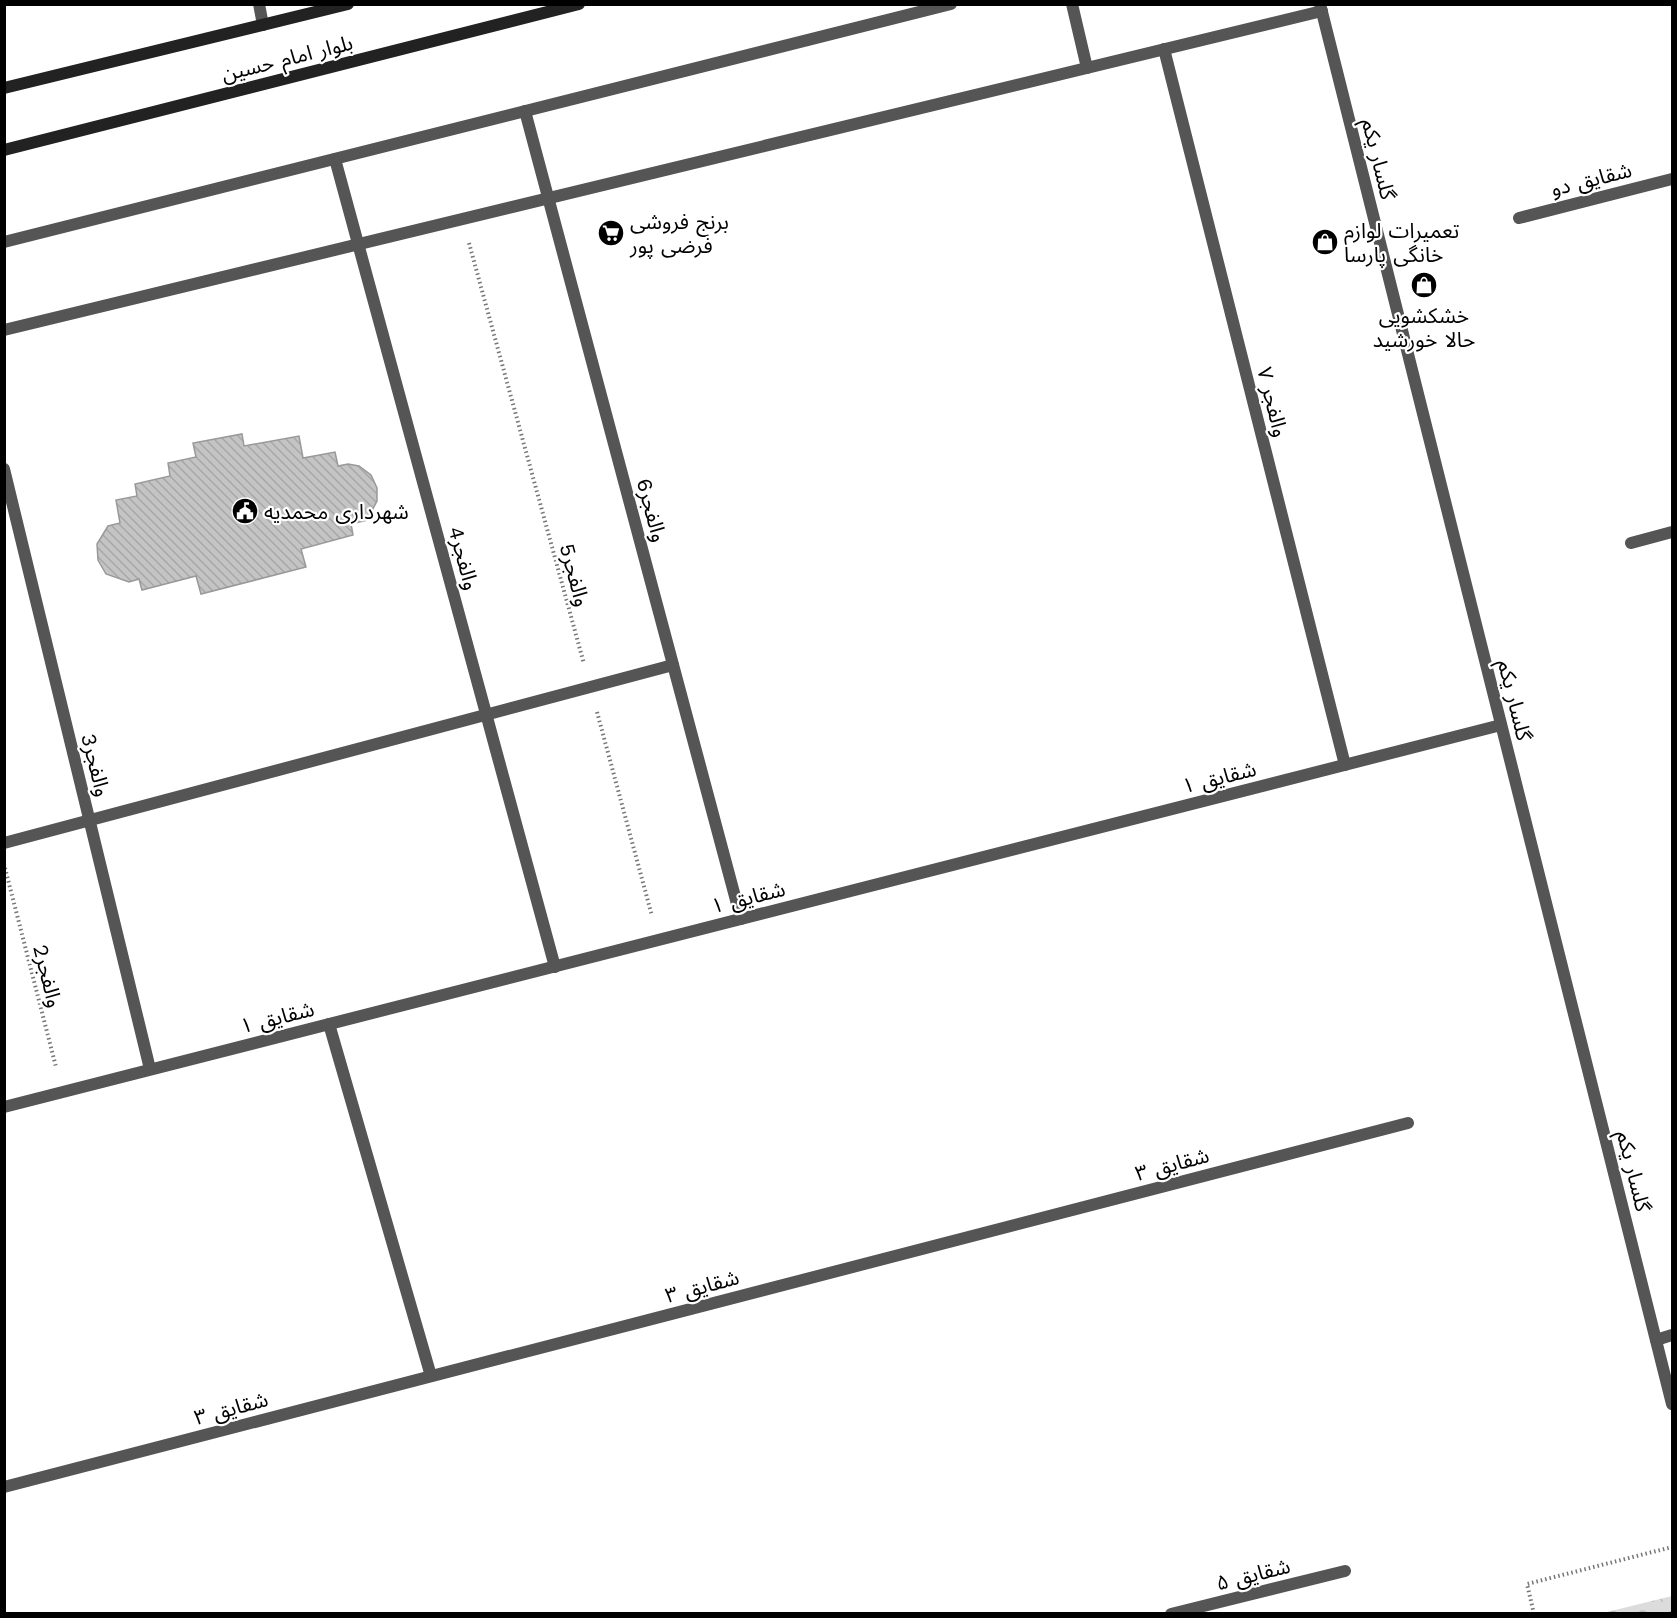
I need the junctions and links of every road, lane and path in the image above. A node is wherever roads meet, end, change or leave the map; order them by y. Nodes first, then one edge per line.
1 (259, 4) edge
2 (348, 4) edge
3 (579, 4) edge
4 (951, 4) edge
5 (1072, 4) edge
6 (1321, 8) edge
7 (263, 25) junction
8 (1164, 49) junction
9 (1087, 68) junction
10 (4, 88) edge
11 (525, 111) junction
12 (4, 150) edge
13 (335, 159) junction
14 (1672, 179) edge
15 (549, 198) junction
16 (1520, 218) dead end
17 (462, 219) junction
18 (4, 242) edge
19 (358, 244) junction
20 (4, 330) edge
21 (4, 469) edge
22 (1672, 532) edge
23 (1631, 543) dead end
24 (673, 665) junction
25 (590, 687) junction
26 (486, 714) junction
27 (1501, 725) junction
28 (1345, 765) junction
29 (90, 820) junction
30 (4, 843) edge
31 (4, 868) edge
32 (741, 919) junction
33 (658, 940) junction
34 (555, 967) junction
35 (329, 1024) junction
36 (150, 1070) junction
37 (62, 1092) junction
38 (4, 1107) edge
39 (1408, 1123) dead end
40 (1672, 1335) edge
41 (1656, 1340) junction
42 (431, 1377) junction
43 (1672, 1404) edge
44 (4, 1487) edge
45 (1672, 1546) edge
46 (1345, 1572) dead end
47 (1171, 1614) edge
48 (1534, 1614) edge

1 - 7 street
2 - 7 main road, بلوار امام حسین
3 - 12 main road, بلوار امام حسین
4 - 11 street
5 - 9 street
6 - 8 street
6 - 27 street, گلسار یکم
7 - 10 main road, بلوار امام حسین
8 - 9 street
8 - 28 street, والفجر ۷
9 - 15 street
11 - 13 street
11 - 15 street, والفجر6
13 - 18 street
13 - 19 street, والفجر4
14 - 16 street, شقایق دو
15 - 17 street
15 - 24 street, والفجر6
17 - 19 street
17 - 25 path, والفجر5
19 - 20 street
19 - 26 street, والفجر4
21 - 29 street, والفجر3
22 - 23 street
24 - 25 street
24 - 32 street, والفجر6
25 - 26 street
25 - 33 path, والفجر5
26 - 29 street
26 - 34 street, والفجر4
27 - 28 street, شقایق ۱
27 - 41 street, گلسار یکم
28 - 32 street, شقایق ۱
29 - 30 street
29 - 36 street, والفجر3
31 - 37 path, والفجر2
32 - 33 street, شقایق ۱
33 - 34 street, شقایق ۱
34 - 35 street, شقایق ۱
35 - 36 street, شقایق ۱
35 - 42 street
36 - 37 street, شقایق ۱
37 - 38 street, شقایق ۱
39 - 42 street, شقایق ۳
40 - 41 street
41 - 43 street, گلسار یکم
42 - 44 street, شقایق ۳
45 - 48 path
46 - 47 street, شقایق ۵

